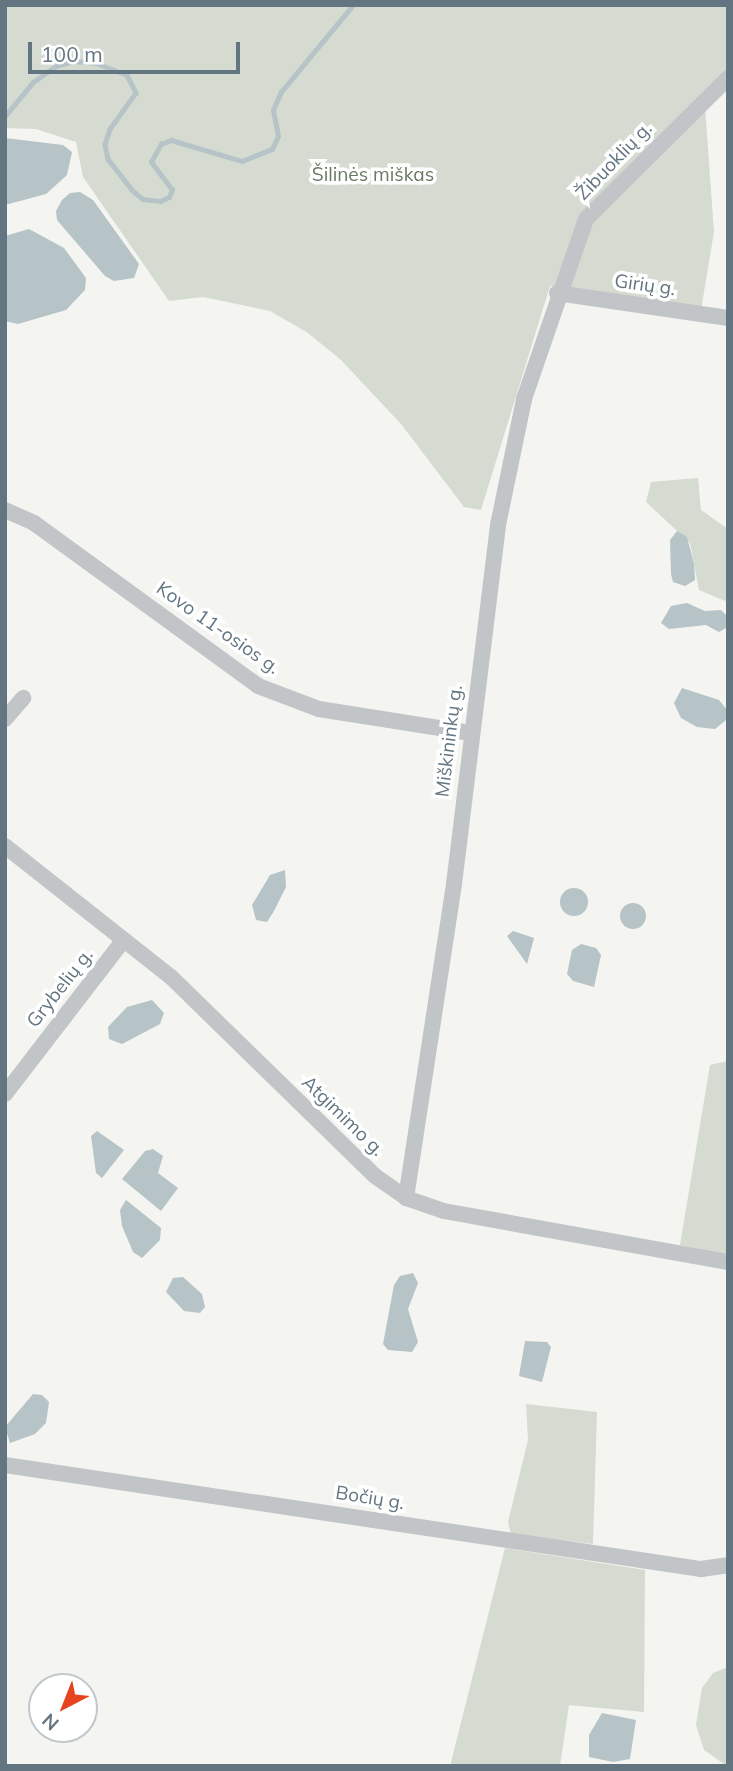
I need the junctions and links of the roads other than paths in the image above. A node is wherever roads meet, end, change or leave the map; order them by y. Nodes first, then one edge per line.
1 (728, 78) edge
2 (557, 293) junction
3 (728, 318) edge
4 (5, 510) edge
5 (23, 698) dead end
6 (5, 719) edge
7 (471, 733) junction
8 (5, 846) edge
9 (123, 941) junction
10 (5, 1094) edge
11 (406, 1198) junction
12 (728, 1262) edge
13 (5, 1465) edge
14 (728, 1565) edge

1 - 2 street, Žibuoklių g.
2 - 3 street, Girių g.
2 - 7 street, Miškininkų g.
4 - 7 street, Kovo 11-osios g.
5 - 6 street
7 - 11 street, Miškininkų g.
8 - 9 street, Atgimimo g.
9 - 10 street, Grybelių g.
9 - 11 street, Atgimimo g.
11 - 12 street, Atgimimo g.
13 - 14 street, Bočių g.

